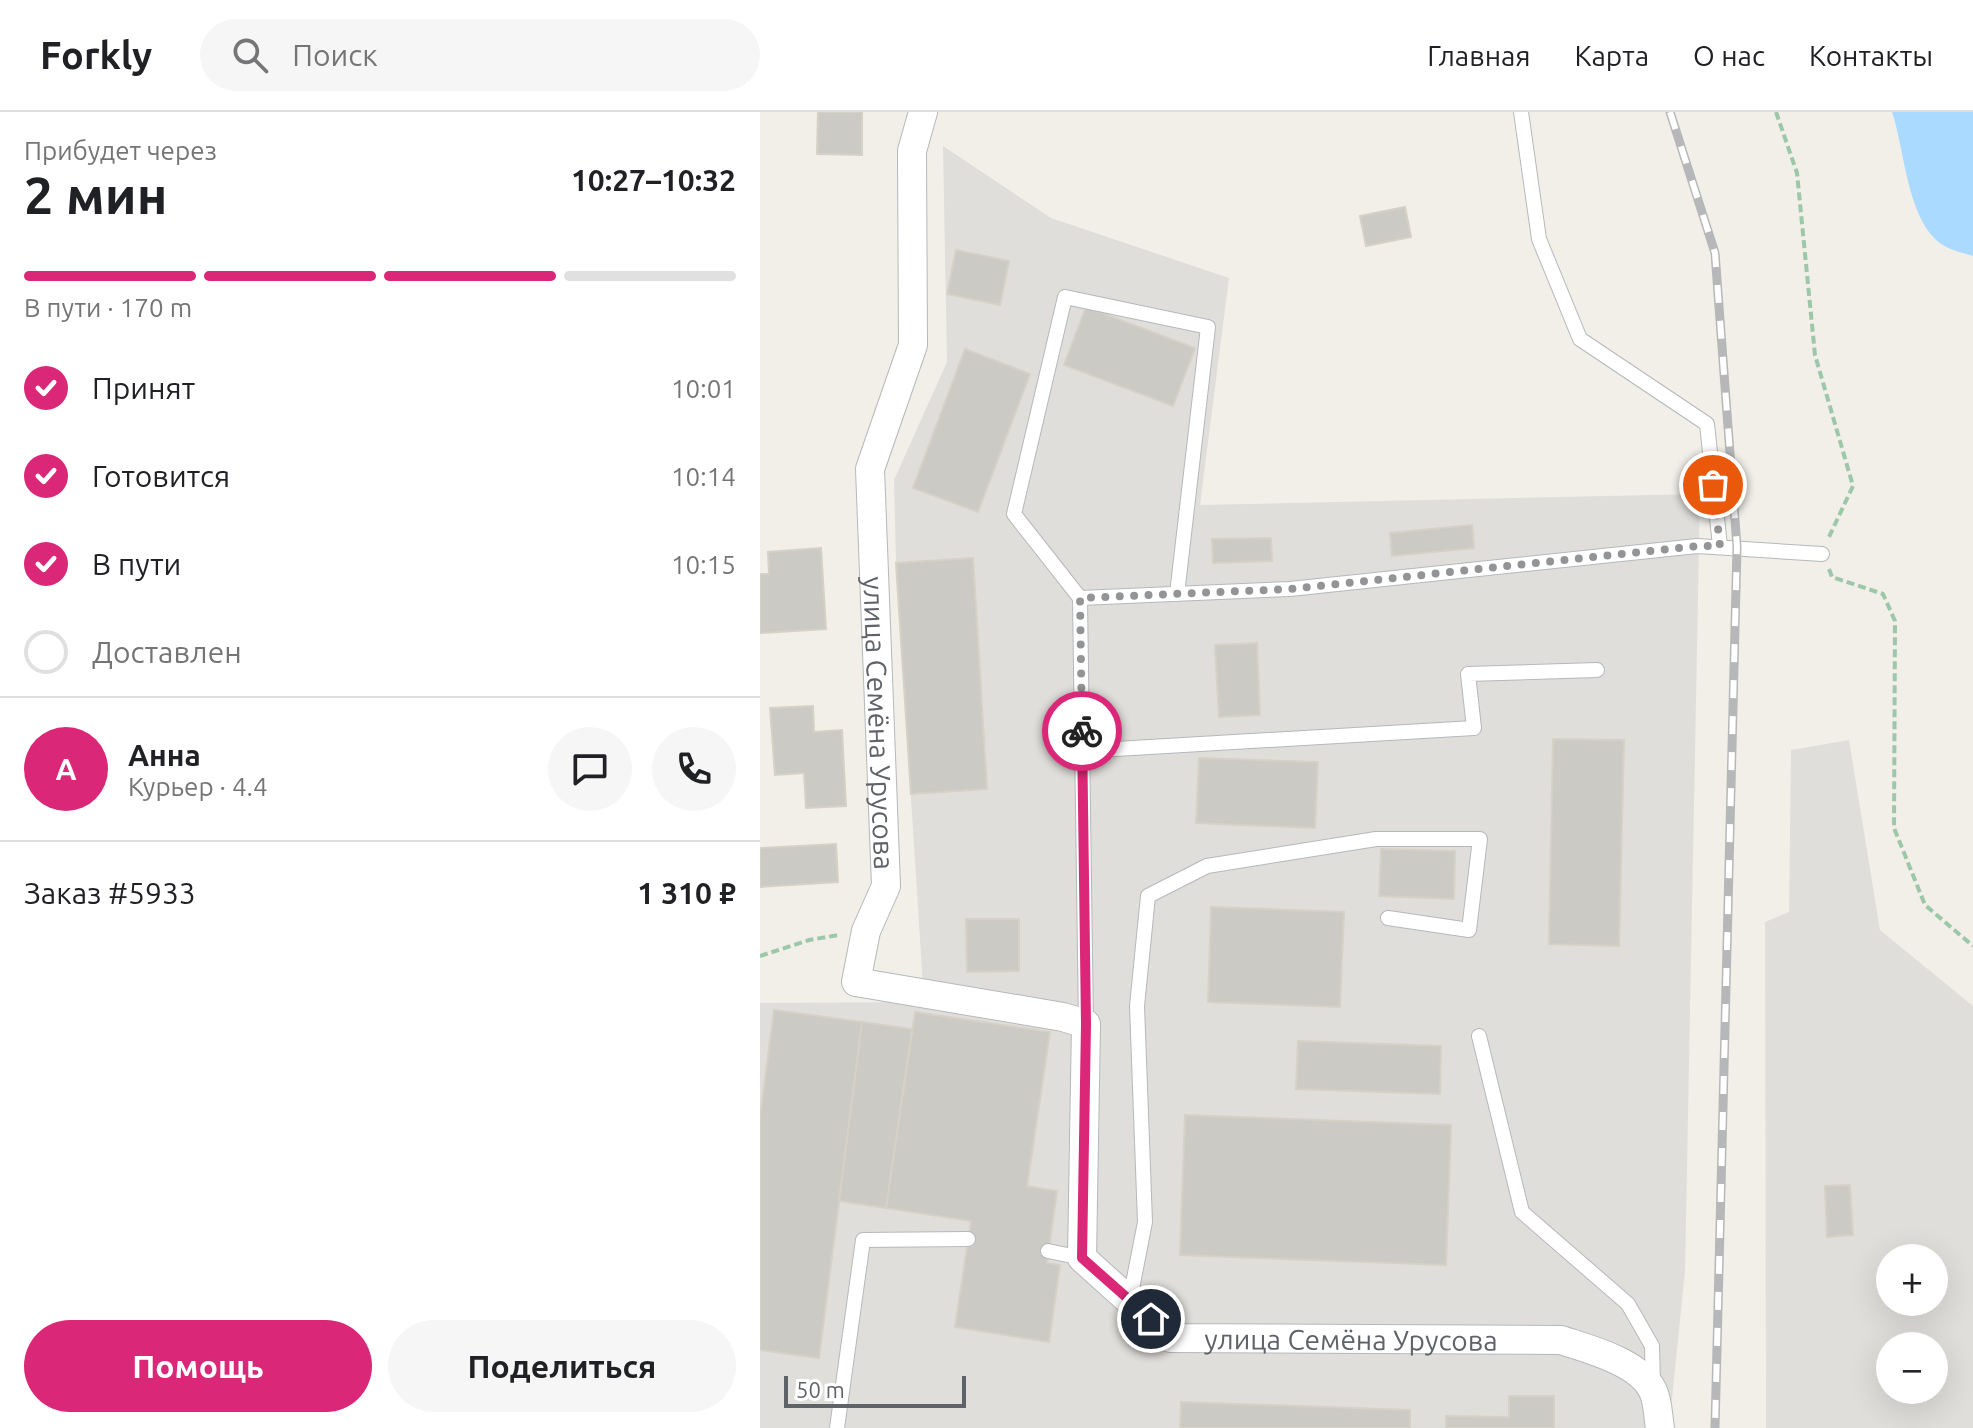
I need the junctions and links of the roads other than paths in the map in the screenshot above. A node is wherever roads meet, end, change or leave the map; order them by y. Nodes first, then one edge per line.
1 (923, 112) edge
2 (1521, 112) edge
3 (1720, 546) junction
4 (1822, 554) road end
5 (1177, 594) junction
6 (1080, 598) junction
7 (1597, 670) dead end
8 (1082, 751) junction
9 (1388, 918) dead end
10 (1086, 1024) junction
11 (1479, 1036) dead end
12 (968, 1239) dead end
13 (1048, 1251) dead end
14 (1082, 1258) junction
15 (1130, 1299) junction
16 (1653, 1390) junction
17 (837, 1428) edge
18 (1660, 1428) edge

1 - 10 street, улица Семёна Урусова
2 - 3 lane
3 - 4 lane
3 - 5 lane
5 - 6 lane
5 - 6 lane
6 - 8 lane
7 - 8 lane
8 - 10 lane
9 - 15 lane
10 - 14 street
11 - 16 lane
12 - 17 lane
13 - 14 lane
14 - 15 street, улица Семёна Урусова
15 - 16 street, улица Семёна Урусова
16 - 18 street

